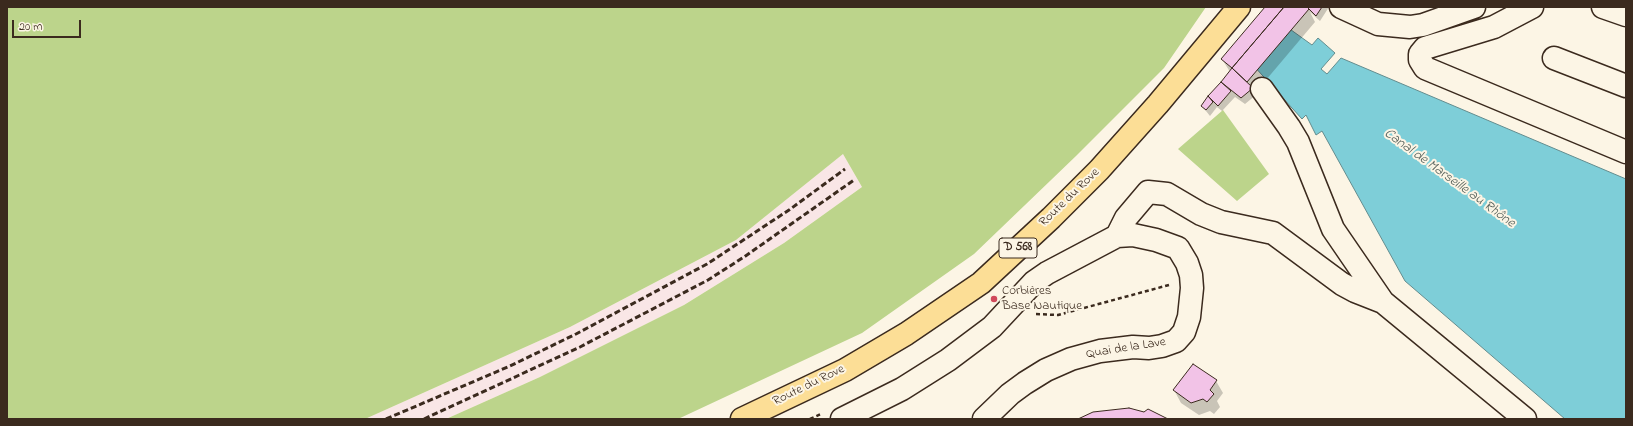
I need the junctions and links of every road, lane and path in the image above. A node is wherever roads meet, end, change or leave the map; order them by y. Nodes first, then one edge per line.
1 (1239, 7) edge
2 (1341, 7) edge
3 (1474, 7) edge
4 (1532, 7) edge
5 (1603, 7) edge
6 (1626, 15) edge
7 (1554, 58) dead end
8 (1626, 86) edge
9 (1262, 89) dead end
10 (1626, 152) edge
11 (1117, 236) junction
12 (1166, 286) dead end
13 (1383, 302) junction
14 (1041, 315) dead end
15 (742, 419) edge
16 (842, 419) edge
17 (984, 419) edge
18 (1525, 419) edge

1 - 15 main road, Route du Rove / D 568
2 - 3 lane
4 - 10 lane
5 - 6 lane
7 - 8 lane
9 - 13 lane
11 - 13 lane
11 - 16 lane, Quai de la Lave
11 - 17 lane, Quai de la Lave
12 - 14 path
13 - 18 lane

